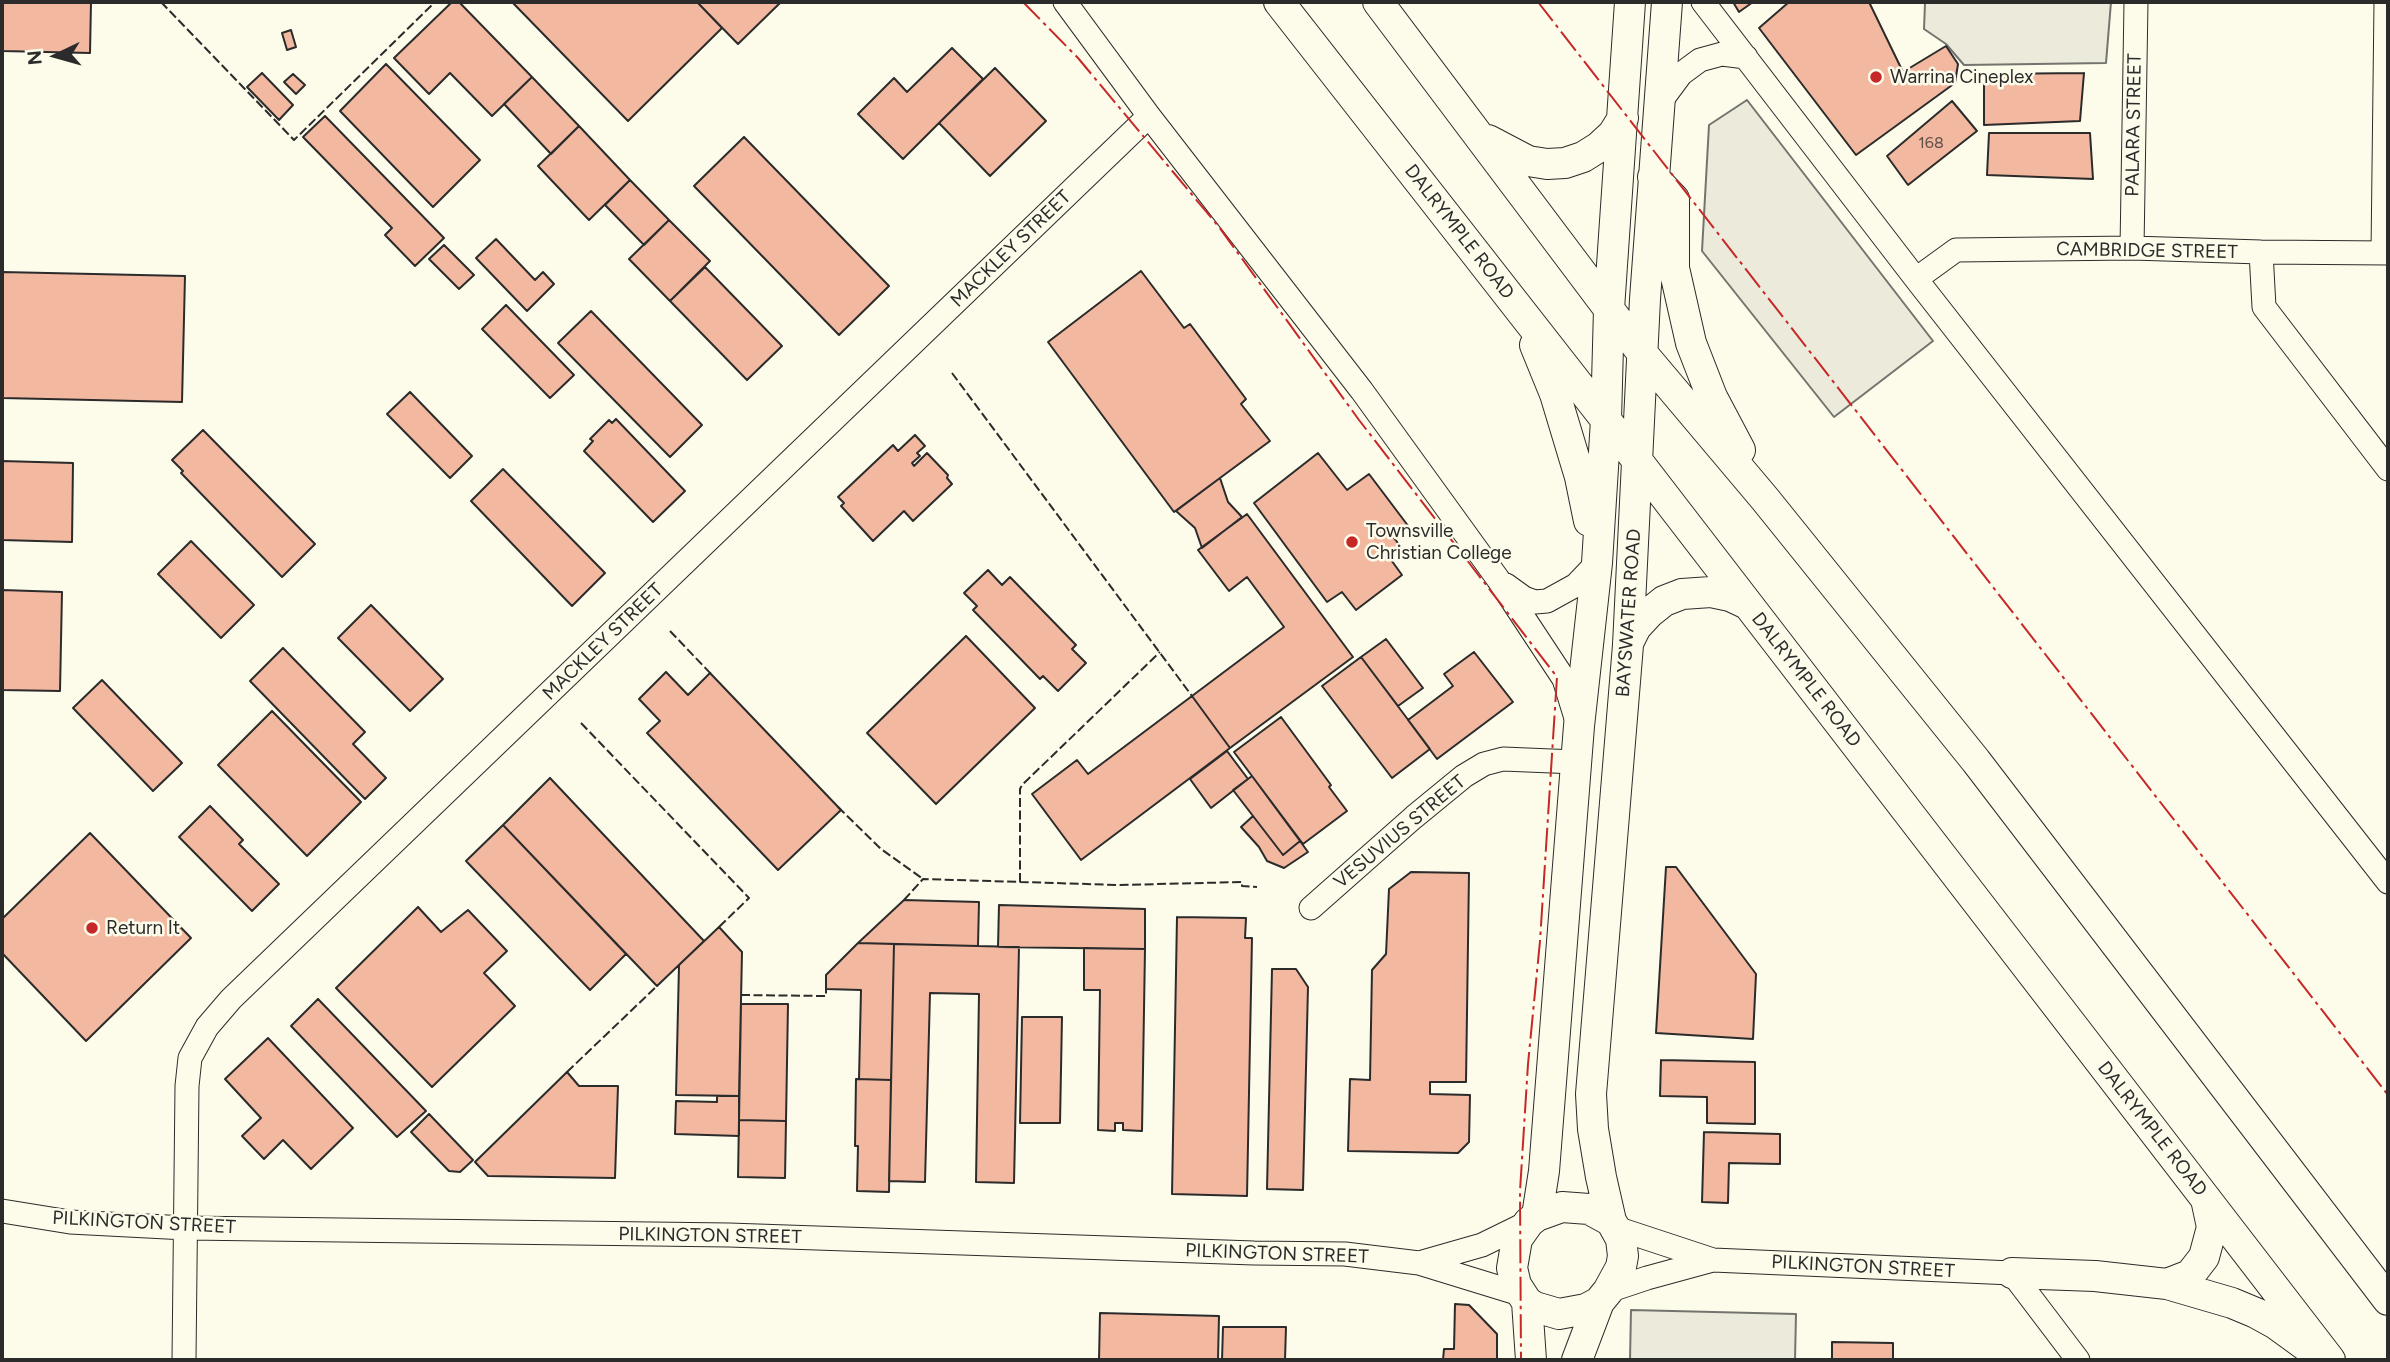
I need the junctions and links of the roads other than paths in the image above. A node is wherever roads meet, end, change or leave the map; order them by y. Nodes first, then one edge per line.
1 (1065, 2) edge
2 (1279, 2) edge
3 (1378, 2) edge
4 (1630, 2) edge
5 (1667, 2) edge
6 (1703, 2) edge
7 (2136, 2) edge
8 (2386, 2) edge
9 (1746, 57) junction
10 (1661, 101) junction
11 (1149, 116) junction
12 (1623, 118) junction
13 (1481, 137) junction
14 (1653, 177) junction
15 (2132, 248) junction
16 (2261, 252) junction
17 (2386, 252) edge
18 (1916, 279) junction
19 (1609, 309) junction
20 (1522, 313) junction
21 (1642, 353) junction
22 (1608, 379) junction
23 (1606, 420) junction
24 (1638, 462) junction
25 (2388, 469) edge
26 (1765, 499) junction
27 (1597, 563) junction
28 (1498, 579) junction
29 (1747, 604) junction
30 (1628, 645) junction
31 (1578, 726) junction
32 (1576, 762) junction
33 (2388, 882) edge
34 (1311, 908) dead end
35 (2206, 1198) junction
36 (2309, 1199) junction
37 (2, 1211) edge
38 (1533, 1219) junction
39 (1613, 1225) junction
40 (186, 1228) junction
41 (1713, 1261) junction
42 (1419, 1263) junction
43 (2388, 1266) edge
44 (2012, 1273) junction
45 (2167, 1284) junction
46 (1604, 1297) junction
47 (1524, 1298) junction
48 (2388, 1300) edge
49 (184, 1360) edge
50 (1531, 1360) edge
51 (1577, 1360) edge
52 (2078, 1360) edge
53 (2328, 1360) edge

1 - 11 street
2 - 20 main road, DALRYMPLE ROAD
3 - 13 main road
4 - 12 main road, BAYSWATER ROAD
5 - 10 main road, BAYSWATER ROAD
6 - 9 street
7 - 15 street, PALARA STREET
8 - 17 street
9 - 10 street
9 - 18 street
10 - 14 main road, BAYSWATER ROAD
11 - 28 street
11 - 40 street, MACKLEY STREET
12 - 13 main road
12 - 19 main road, BAYSWATER ROAD
13 - 19 main road
14 - 21 main road, BAYSWATER ROAD
14 - 26 main road
15 - 16 street, CAMBRIDGE STREET
15 - 18 street, CAMBRIDGE STREET
16 - 17 street, CAMBRIDGE STREET
16 - 25 street
18 - 33 street
19 - 21 main road
19 - 22 main road, BAYSWATER ROAD
20 - 22 main road
20 - 23 main road, DALRYMPLE ROAD
20 - 27 main road
21 - 22 main road
21 - 24 main road, BAYSWATER ROAD
21 - 26 main road
22 - 23 main road, BAYSWATER ROAD
23 - 24 main road, DALRYMPLE ROAD
23 - 27 main road, BAYSWATER ROAD
24 - 29 main road, DALRYMPLE ROAD
24 - 30 main road, BAYSWATER ROAD
26 - 36 main road
27 - 28 street
27 - 31 main road, BAYSWATER ROAD
28 - 31 street
29 - 30 main road
29 - 35 main road, DALRYMPLE ROAD
30 - 39 main road, BAYSWATER ROAD
31 - 32 main road, BAYSWATER ROAD
32 - 34 street, VESUVIUS STREET
32 - 38 main road, BAYSWATER ROAD
35 - 45 main road
35 - 53 main road, DALRYMPLE ROAD
36 - 43 main road
36 - 48 main road
37 - 40 street, PILKINGTON STREET
38 - 39 main road
38 - 42 street, PILKINGTON STREET
38 - 47 main road
39 - 41 street, PILKINGTON STREET
39 - 46 main road
40 - 42 street, PILKINGTON STREET
40 - 49 street, MACKLEY STREET
41 - 44 street, PILKINGTON STREET
41 - 46 street, PILKINGTON STREET
42 - 47 street, PILKINGTON STREET
44 - 45 main road
44 - 52 street
45 - 53 main road
46 - 47 main road
46 - 51 main road
47 - 50 main road

